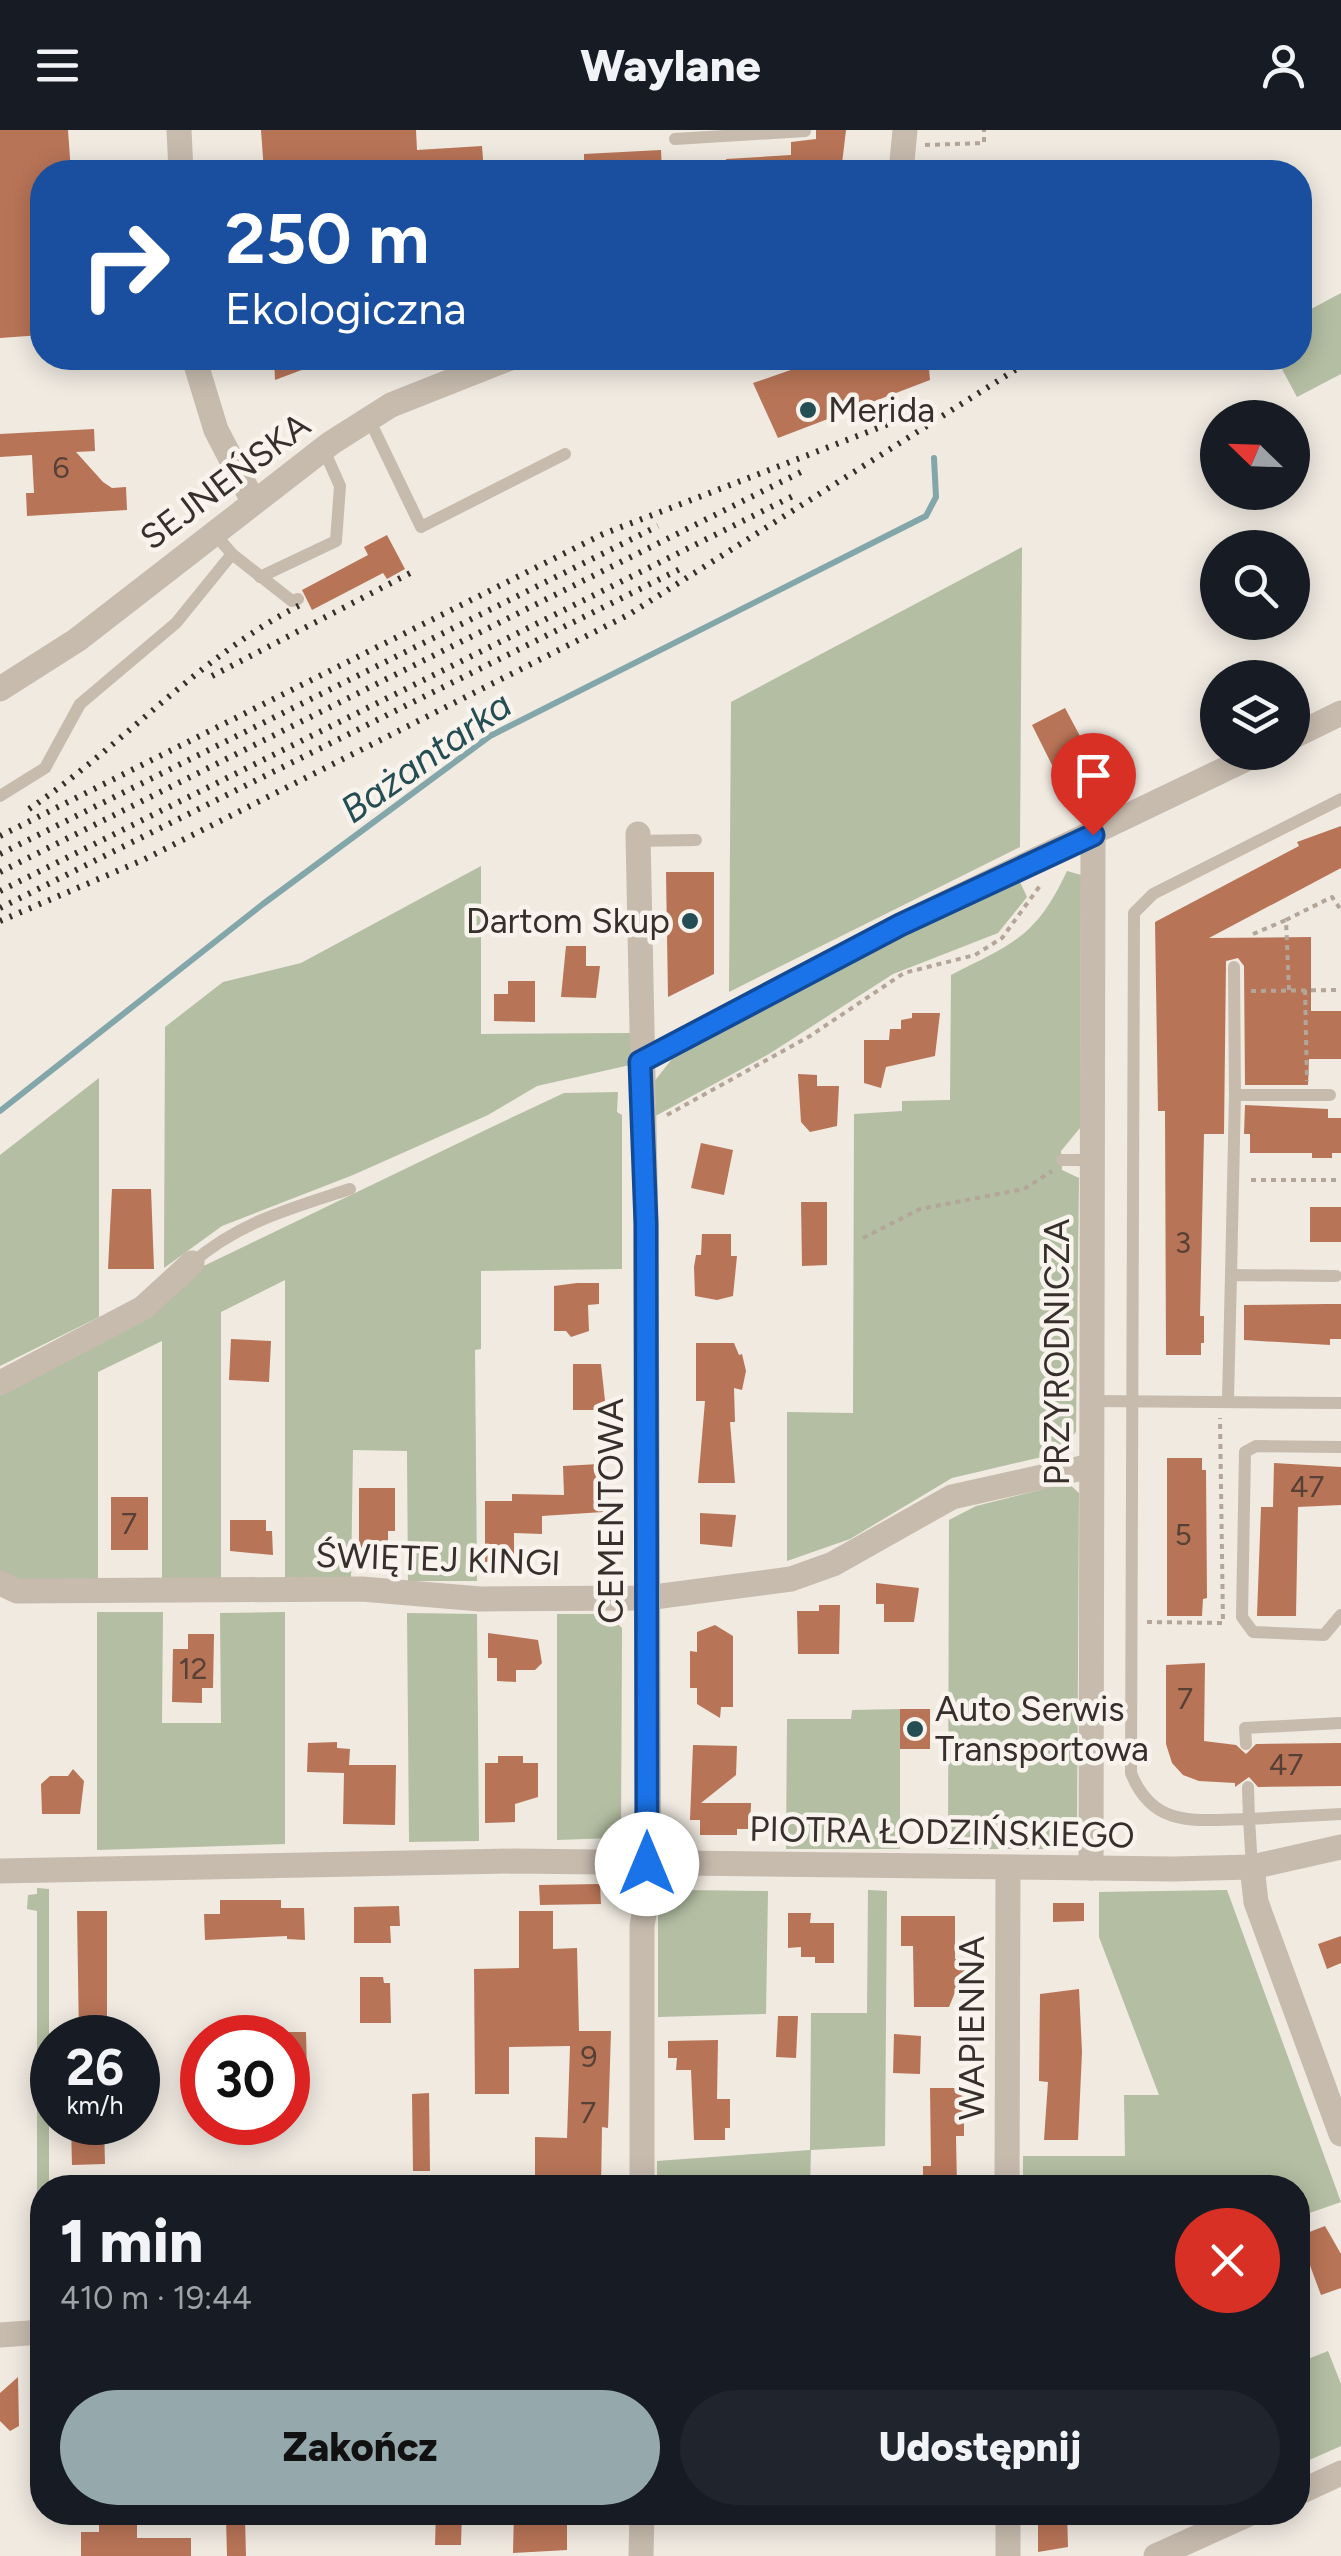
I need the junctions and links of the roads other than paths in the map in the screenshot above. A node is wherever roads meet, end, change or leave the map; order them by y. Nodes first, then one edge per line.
1 (179, 130) edge
2 (806, 131) edge
3 (734, 132) edge
4 (675, 140) dead end
5 (180, 160) edge
6 (198, 370) edge
7 (480, 370) edge
8 (369, 419) junction
9 (323, 448) junction
10 (565, 454) dead end
11 (253, 501) junction
12 (214, 532) junction
13 (232, 554) junction
14 (260, 577) junction
15 (298, 598) dead end
16 (0, 689) edge
17 (1341, 714) edge
18 (1310, 729) edge
19 (1225, 770) edge
20 (0, 796) edge
21 (1341, 798) edge
22 (1093, 835) junction
23 (638, 838) joint
24 (696, 840) dead end
25 (1234, 967) dead end
26 (640, 1062) junction
27 (1235, 1095) junction
28 (1330, 1095) dead end
29 (1062, 1160) road end
30 (1093, 1160) junction
31 (350, 1188) dead end
32 (192, 1264) joint
33 (1232, 1275) junction
34 (1336, 1276) dead end
35 (0, 1383) edge
36 (1224, 1400) junction
37 (1092, 1401) junction
38 (1134, 1401) junction
39 (1341, 1402) edge
40 (1341, 1447) edge
41 (1091, 1466) junction
42 (0, 1583) edge
43 (646, 1598) junction
44 (1341, 1615) edge
45 (1341, 1723) edge
46 (1246, 1744) dead end
47 (1248, 1787) dead end
48 (1341, 1814) edge
49 (1248, 1819) junction
50 (1341, 1848) edge
51 (647, 1864) junction
52 (1252, 1867) junction
53 (1008, 1868) junction
54 (1091, 1868) junction
55 (0, 1871) edge
56 (1341, 2134) edge
57 (642, 2175) edge
58 (1007, 2175) edge
59 (30, 2333) edge
60 (0, 2335) edge
61 (1341, 2474) edge
62 (1310, 2488) edge
63 (642, 2525) edge
64 (1008, 2525) edge
65 (1224, 2525) edge
66 (642, 2556) edge
67 (1008, 2556) edge
68 (1156, 2556) edge

1 - 5 street
2 - 3 lane
3 - 4 lane
6 - 11 street
7 - 8 street, SEJNEŃSKA
8 - 9 street, SEJNEŃSKA
8 - 10 lane
9 - 11 street, SEJNEŃSKA
9 - 14 lane
11 - 12 street, SEJNEŃSKA
12 - 13 lane
12 - 16 street, SEJNEŃSKA
13 - 14 lane
13 - 20 lane
14 - 15 lane
17 - 18 street
19 - 22 street
21 - 38 lane
22 - 26 street
22 - 30 street, PRZYRODNICZA
23 - 24 lane
23 - 26 street, CEMENTOWA
25 - 27 lane
26 - 43 street, CEMENTOWA
27 - 28 lane
27 - 33 lane
29 - 30 lane
30 - 37 street, PRZYRODNICZA
31 - 32 lane
32 - 35 street
33 - 34 lane
33 - 36 lane
36 - 38 lane
36 - 39 lane
37 - 38 lane
37 - 41 street, PRZYRODNICZA
38 - 49 lane
40 - 44 lane
41 - 43 street, ŚWIĘTEJ KINGI
41 - 54 street, PRZYRODNICZA
42 - 43 street, ŚWIĘTEJ KINGI
43 - 51 street, CEMENTOWA
45 - 46 lane
47 - 49 lane
48 - 49 lane
49 - 52 lane
50 - 52 street, PIOTRA ŁODZIŃSKIEGO
51 - 53 street, PIOTRA ŁODZIŃSKIEGO
51 - 55 street, PIOTRA ŁODZIŃSKIEGO
51 - 57 street, CEMENTOWA
52 - 54 street, PIOTRA ŁODZIŃSKIEGO
52 - 56 street
53 - 54 street, PIOTRA ŁODZIŃSKIEGO
53 - 58 street, WAPIENNA
59 - 60 street
61 - 62 street
63 - 66 street
64 - 67 street
65 - 68 street

